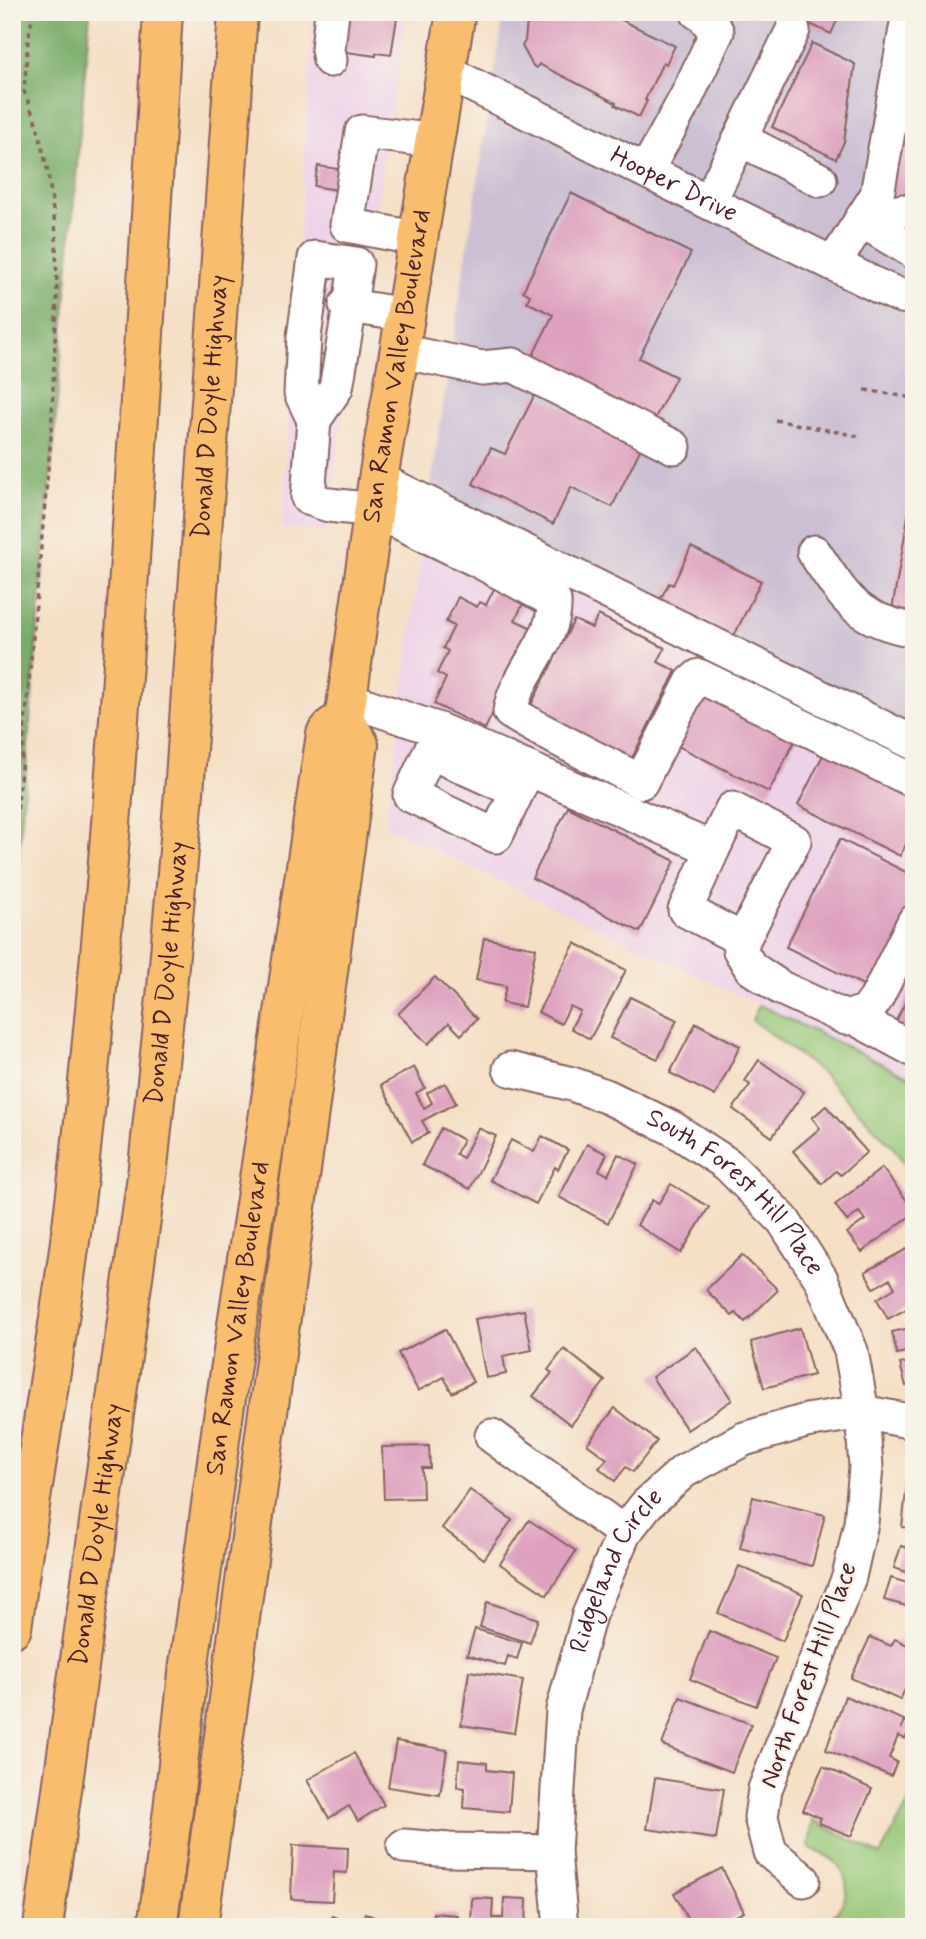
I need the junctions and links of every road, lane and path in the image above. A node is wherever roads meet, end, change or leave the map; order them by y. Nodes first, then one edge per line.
1 (33, 12) edge
2 (163, 12) edge
3 (238, 12) edge
4 (332, 12) edge
5 (456, 12) edge
6 (697, 12) edge
7 (909, 12) edge
8 (793, 30) dead end
9 (330, 60) dead end
10 (447, 73) junction
11 (740, 139) junction
12 (436, 141) junction
13 (646, 171) junction
14 (820, 180) dead end
15 (709, 202) junction
16 (902, 211) dead end
17 (861, 220) junction
18 (419, 239) junction
19 (914, 252) edge
20 (834, 263) junction
21 (907, 297) edge
22 (403, 333) junction
23 (865, 390) dead end
24 (914, 398) edge
25 (775, 420) dead end
26 (858, 436) dead end
27 (674, 447) dead end
28 (376, 495) junction
29 (485, 548) junction
30 (814, 552) dead end
31 (914, 630) edge
32 (345, 709) junction
33 (914, 743) edge
34 (522, 780) junction
35 (914, 781) edge
36 (640, 782) junction
37 (626, 811) junction
38 (713, 849) junction
39 (12, 869) edge
40 (914, 922) edge
41 (743, 940) junction
42 (853, 1017) junction
43 (914, 1050) edge
44 (510, 1069) dead end
45 (862, 1412) junction
46 (914, 1422) edge
47 (492, 1436) dead end
48 (624, 1533) junction
49 (12, 1628) edge
50 (404, 1846) dead end
51 (555, 1852) junction
52 (803, 1880) dead end
53 (43, 1927) edge
54 (157, 1927) edge
55 (198, 1927) edge
56 (561, 1927) edge

1 - 39 path
2 - 49 main road
3 - 53 main road, Donald D Doyle Highway
4 - 9 street
5 - 10 main road, San Ramon Valley Boulevard
6 - 13 street
7 - 17 street
8 - 11 street
10 - 12 main road, San Ramon Valley Boulevard
10 - 13 street, Hooper Drive
11 - 14 street
11 - 15 street
12 - 18 main road, San Ramon Valley Boulevard
12 - 18 street
13 - 15 street, Hooper Drive
15 - 20 street, Hooper Drive
16 - 17 street
17 - 19 street
17 - 20 street
18 - 22 main road, San Ramon Valley Boulevard
20 - 21 street, Hooper Drive
22 - 27 street
22 - 28 main road, San Ramon Valley Boulevard
22 - 28 street
23 - 24 path
25 - 26 path
28 - 29 street
28 - 32 main road, San Ramon Valley Boulevard
29 - 33 street
29 - 36 street
30 - 31 street
32 - 34 street
32 - 54 main road, San Ramon Valley Boulevard
32 - 55 main road, San Ramon Valley Boulevard
34 - 34 street
34 - 37 street
35 - 36 street
36 - 37 street
37 - 38 street
38 - 41 street
38 - 41 street
40 - 42 street
41 - 42 street
42 - 43 street
44 - 45 street, South Forest Hill Place
45 - 46 street, Ridgeland Circle
45 - 48 street, Ridgeland Circle
45 - 52 street, North Forest Hill Place
47 - 48 street
48 - 51 street, Ridgeland Circle
50 - 51 street
51 - 56 street, Ridgeland Circle

